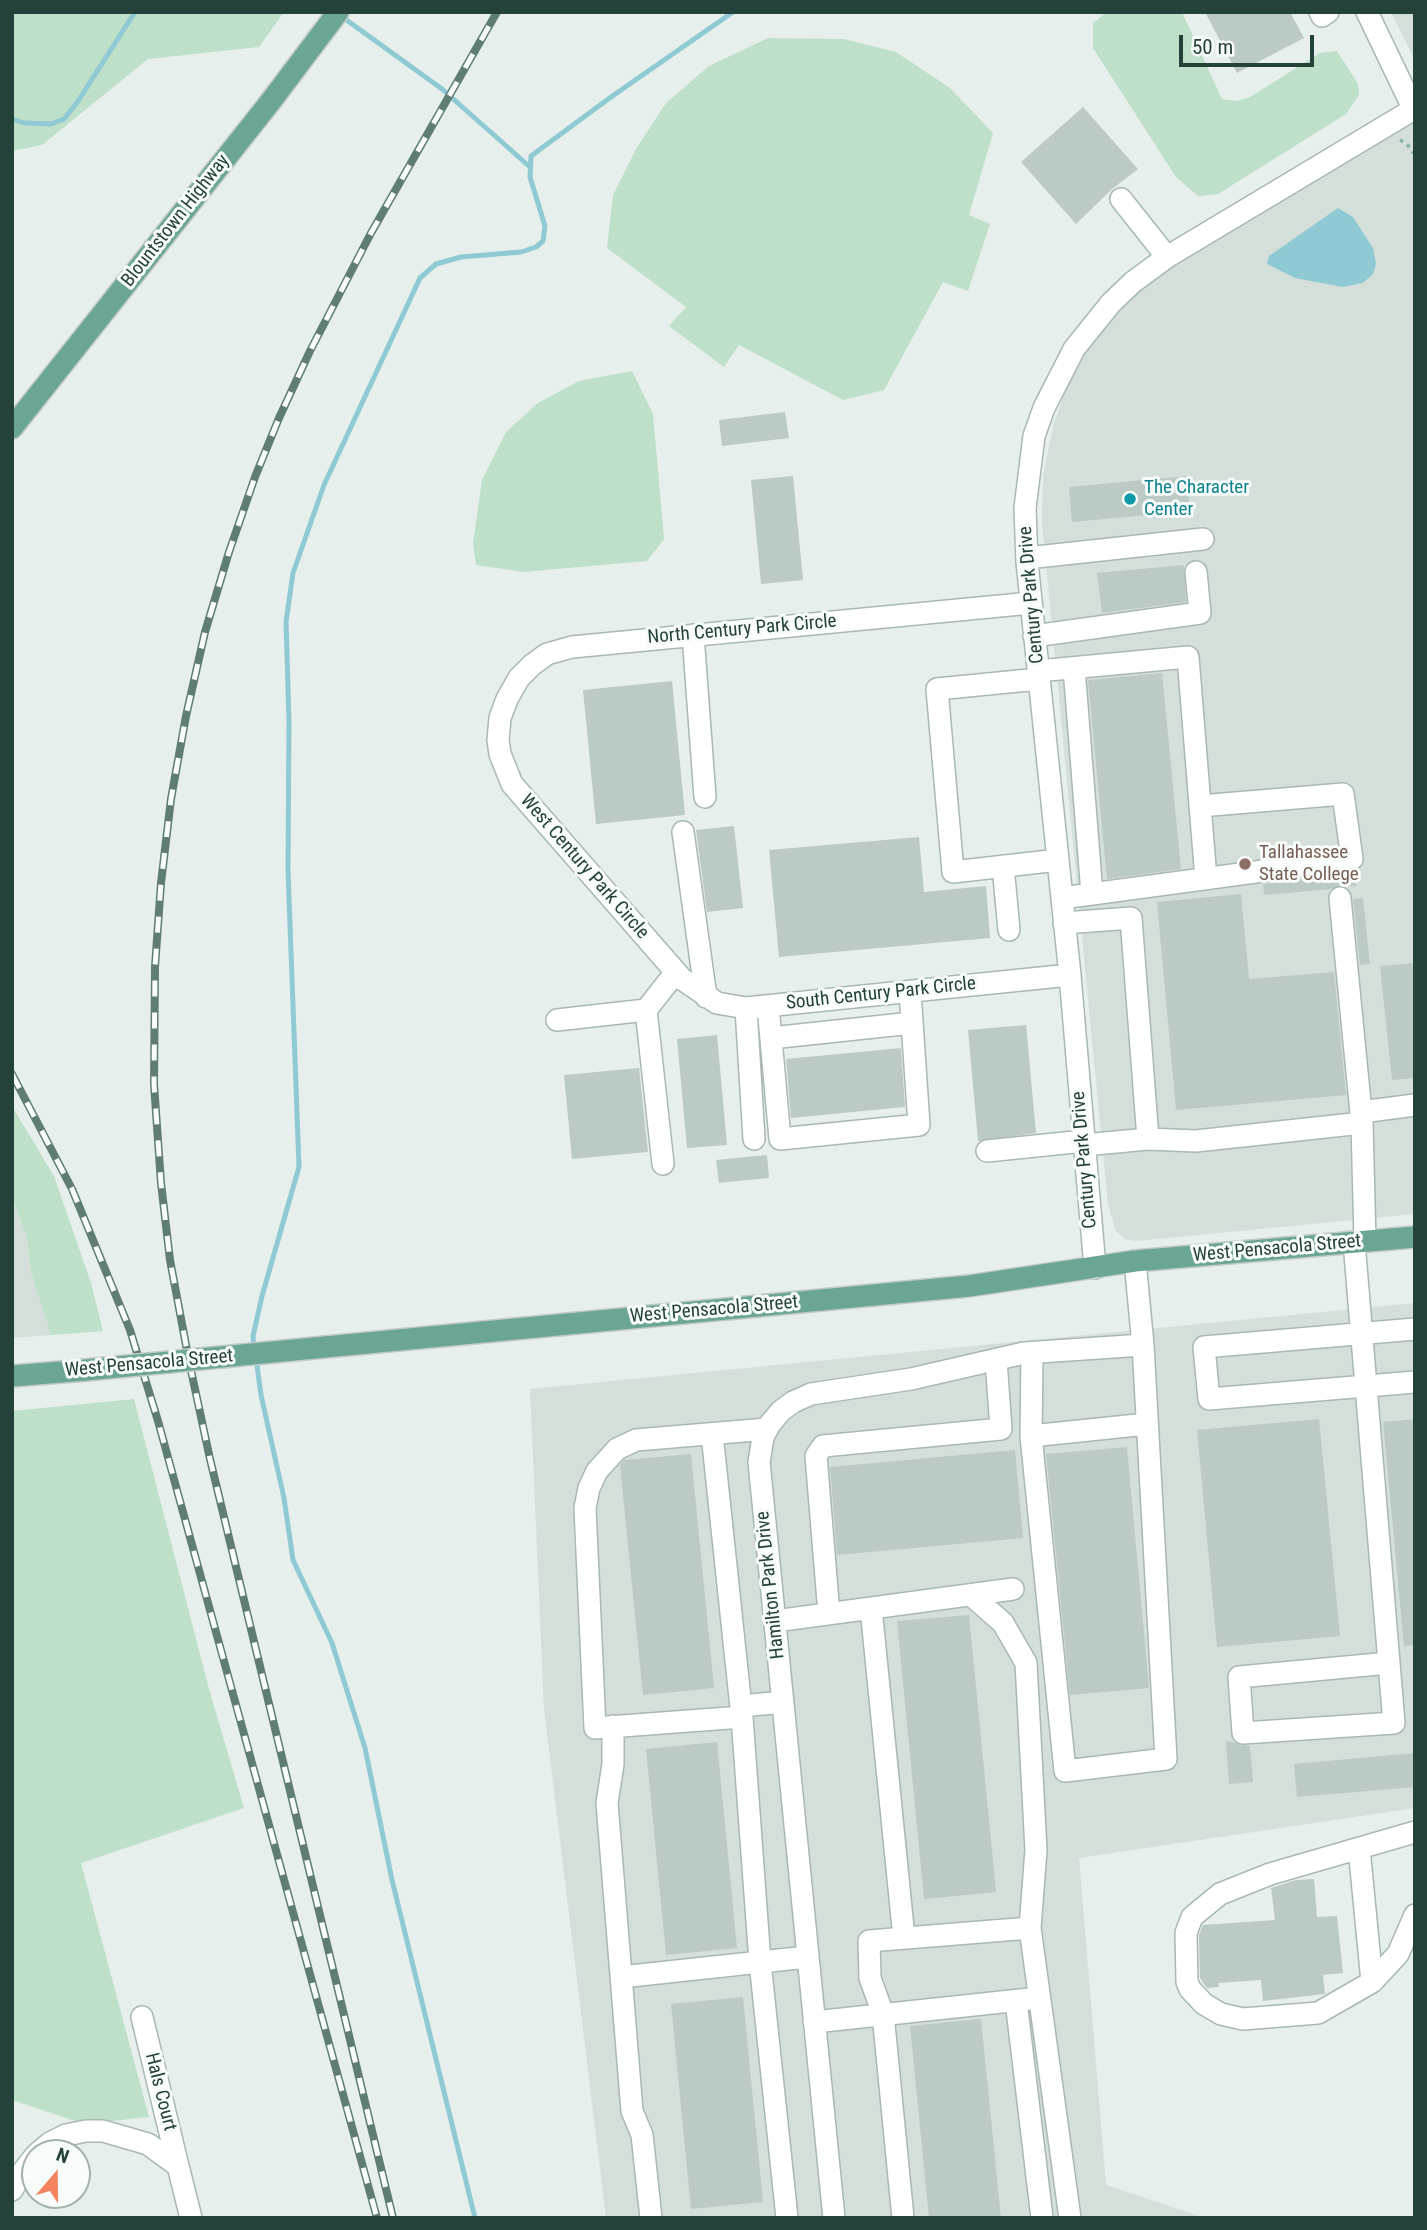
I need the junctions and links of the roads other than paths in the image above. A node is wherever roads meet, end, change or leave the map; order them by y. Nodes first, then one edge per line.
1 (338, 12) edge
2 (1320, 12) edge
3 (1328, 12) edge
4 (1367, 12) edge
5 (1414, 111) edge
6 (1121, 199) dead end
7 (1167, 257) junction
8 (12, 428) edge
9 (1203, 539) dead end
10 (1027, 558) junction
11 (1196, 572) dead end
12 (1031, 603) junction
13 (692, 635) junction
14 (1034, 636) junction
15 (1074, 668) junction
16 (1039, 675) junction
17 (499, 730) joint
18 (705, 797) dead end
19 (1200, 806) junction
20 (683, 832) dead end
21 (1058, 860) junction
22 (1003, 866) junction
23 (1206, 879) junction
24 (1092, 894) junction
25 (1062, 898) junction
26 (1340, 898) dead end
27 (1064, 923) junction
28 (1009, 930) dead end
29 (676, 972) junction
30 (1070, 975) junction
31 (910, 992) junction
32 (701, 994) junction
33 (768, 1006) junction
34 (746, 1008) junction
35 (646, 1010) junction
36 (557, 1020) dead end
37 (912, 1023) junction
38 (771, 1038) junction
39 (1415, 1105) edge
40 (1362, 1117) junction
41 (754, 1139) dead end
42 (1148, 1139) junction
43 (1084, 1143) junction
44 (987, 1151) dead end
45 (663, 1164) dead end
46 (1415, 1237) edge
47 (1359, 1242) junction
48 (1135, 1261) junction
49 (1095, 1268) junction
50 (1415, 1329) edge
51 (1361, 1333) junction
52 (1143, 1345) junction
53 (1032, 1353) junction
54 (996, 1360) junction
55 (12, 1376) edge
56 (1415, 1382) edge
57 (1366, 1386) junction
58 (1147, 1424) junction
59 (768, 1429) junction
60 (712, 1434) junction
61 (1031, 1436) junction
62 (1013, 1590) dead end
63 (971, 1595) junction
64 (872, 1608) junction
65 (829, 1614) junction
66 (775, 1621) junction
67 (1389, 1663) junction
68 (783, 1702) junction
69 (742, 1712) junction
70 (604, 1727) junction
71 (1415, 1832) edge
72 (1359, 1848) junction
73 (1415, 1916) edge
74 (1030, 1928) junction
75 (904, 1938) junction
76 (807, 1957) junction
77 (760, 1962) junction
78 (621, 1977) junction
79 (1372, 1982) junction
80 (1039, 1998) junction
81 (1016, 2001) junction
82 (883, 2014) junction
83 (142, 2017) dead end
84 (814, 2022) junction
85 (58, 2139) edge
86 (178, 2166) junction
87 (1073, 2216) edge
88 (191, 2218) edge
89 (651, 2218) edge
90 (787, 2218) edge
91 (834, 2218) edge
92 (903, 2218) edge
93 (1042, 2218) edge

1 - 8 main road, Blountstown Highway
2 - 3 street
4 - 5 street
5 - 7 street, Century Park Drive
6 - 7 street
7 - 10 street, Century Park Drive
9 - 10 street
10 - 12 street, Century Park Drive
11 - 14 street
12 - 13 street, North Century Park Circle
12 - 14 street, Century Park Drive
13 - 17 street, North Century Park Circle
13 - 18 street
14 - 16 street, Century Park Drive
15 - 16 street
15 - 19 street
15 - 24 street
16 - 21 street, Century Park Drive
16 - 22 street
17 - 29 street, West Century Park Circle
19 - 23 street
19 - 23 street
20 - 32 street
21 - 22 street
21 - 25 street, Century Park Drive
22 - 28 street
23 - 24 street
24 - 25 street
25 - 27 street, Century Park Drive
26 - 40 street
27 - 30 street, Century Park Drive
27 - 42 street
29 - 32 street, West Century Park Circle
29 - 35 street
30 - 31 street, South Century Park Circle
30 - 43 street, Century Park Drive
31 - 33 street, South Century Park Circle
31 - 37 street
32 - 34 street, South Century Park Circle
33 - 34 street, South Century Park Circle
33 - 38 street
34 - 41 street
35 - 36 street
35 - 45 street
37 - 38 street
37 - 38 street
39 - 40 street
40 - 42 street
40 - 47 street
42 - 43 street
43 - 44 street
43 - 49 street, Century Park Drive
46 - 47 main road, West Pensacola Street
47 - 48 main road, West Pensacola Street
47 - 51 street
48 - 49 main road, West Pensacola Street
48 - 52 street
49 - 55 main road, West Pensacola Street, bridge
50 - 51 street
51 - 57 street
51 - 57 street
52 - 53 street, Hamilton Park Drive
52 - 58 street
53 - 54 street, Hamilton Park Drive
53 - 61 street
54 - 59 street, Hamilton Park Drive
54 - 65 street
56 - 57 street
57 - 67 street
58 - 61 street
58 - 61 street
59 - 60 street
59 - 66 street, Hamilton Park Drive
60 - 69 street
60 - 70 street
62 - 63 street
63 - 64 street
63 - 74 street
64 - 65 street
64 - 75 street
65 - 66 street
66 - 68 street, Hamilton Park Drive
67 - 67 street
68 - 69 street
68 - 76 street, Hamilton Park Drive
69 - 70 street
69 - 77 street
70 - 78 street
71 - 72 street
72 - 79 street
72 - 79 street
73 - 79 street
74 - 75 street
74 - 80 street
75 - 82 street
76 - 77 street
76 - 84 street, Hamilton Park Drive
77 - 78 street
77 - 90 street
78 - 89 street
80 - 81 street
80 - 87 street
81 - 82 street
81 - 93 street
82 - 84 street
82 - 92 street
83 - 86 street, Hals Court
84 - 91 street, Hamilton Park Drive
85 - 86 street
86 - 88 street, Hals Court

